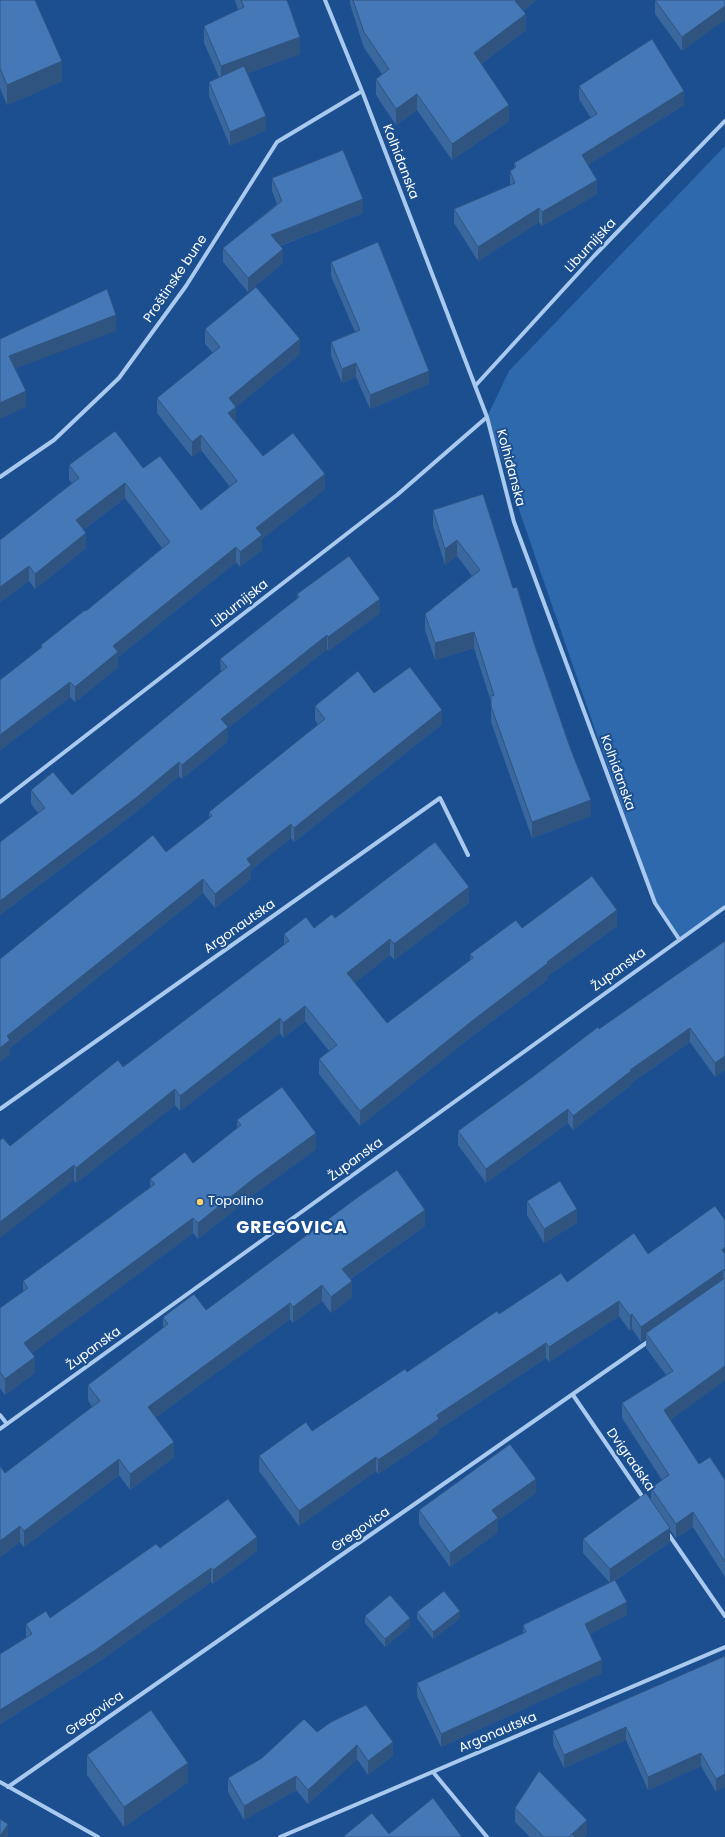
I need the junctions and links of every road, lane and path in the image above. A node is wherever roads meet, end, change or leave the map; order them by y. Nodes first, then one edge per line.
1 (325, 0) edge
2 (362, 91) junction
3 (725, 121) edge
4 (475, 386) junction
5 (487, 417) junction
6 (0, 477) edge
7 (0, 802) edge
8 (468, 855) dead end
9 (725, 907) edge
10 (679, 939) junction
11 (0, 1109) edge
12 (655, 1337) edge
13 (572, 1395) junction
14 (0, 1415) edge
15 (7, 1424) junction
16 (0, 1430) edge
17 (649, 1505) edge
18 (662, 1525) edge
19 (725, 1616) edge
20 (725, 1647) edge
21 (432, 1772) junction
22 (0, 1782) edge
23 (8, 1787) junction
24 (98, 1837) edge
25 (280, 1837) edge
26 (487, 1837) edge

1 - 2 street, Kolhiđanska
2 - 4 street, Kolhiđanska
2 - 6 street, Proštinske bune
3 - 4 street, Liburnijska
4 - 5 street, Kolhiđanska
5 - 7 street, Liburnijska
5 - 10 street, Kolhiđanska
8 - 11 street, Argonautska
9 - 10 street, Županska
10 - 15 street, Županska
12 - 13 street, Gregovica
13 - 17 street, Dvigradska
13 - 23 street, Gregovica
14 - 15 street
15 - 16 street, Županska
18 - 19 street
20 - 21 street, Argonautska
21 - 25 street, Argonautska
21 - 26 street
22 - 23 street
23 - 24 street

